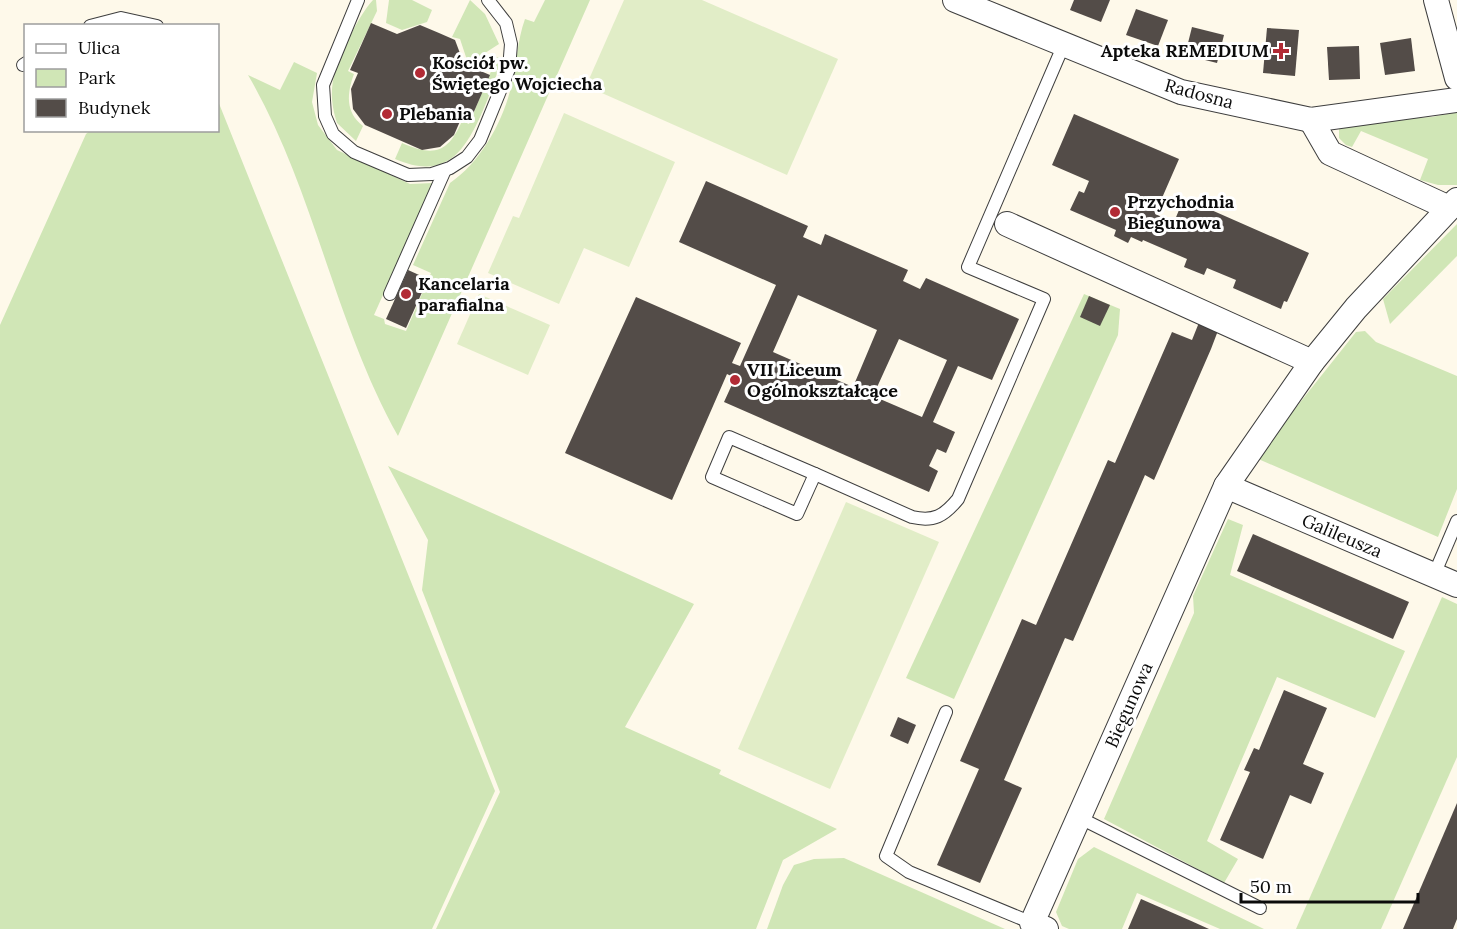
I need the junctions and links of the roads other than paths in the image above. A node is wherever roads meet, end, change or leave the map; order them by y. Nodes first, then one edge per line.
1 (358, 0) edge
2 (488, 0) edge
3 (955, 0) edge
4 (1436, 0) edge
5 (98, 24) edge
6 (148, 24) edge
7 (1064, 44) junction
8 (1457, 78) edge
9 (1457, 100) edge
10 (1311, 120) junction
11 (445, 170) junction
12 (1453, 204) edge
13 (1007, 224) dead end
14 (390, 294) dead end
15 (1312, 362) junction
16 (815, 474) junction
17 (1226, 486) junction
18 (1457, 521) edge
19 (1434, 575) junction
20 (1457, 585) edge
21 (946, 712) dead end
22 (1078, 817) junction
23 (1260, 908) dead end
24 (1039, 926) edge

1 - 11 lane
2 - 11 lane
3 - 7 street, Radosna
4 - 8 street
5 - 6 lane
7 - 10 street, Radosna
7 - 16 lane
9 - 10 street, Radosna
10 - 12 street
11 - 14 lane
12 - 15 street
13 - 15 street
15 - 17 street
16 - 16 lane
17 - 19 street, Galileusza
17 - 22 street, Biegunowa
18 - 19 lane
19 - 20 street, Galileusza
21 - 24 lane
22 - 23 lane
22 - 24 street, Biegunowa

